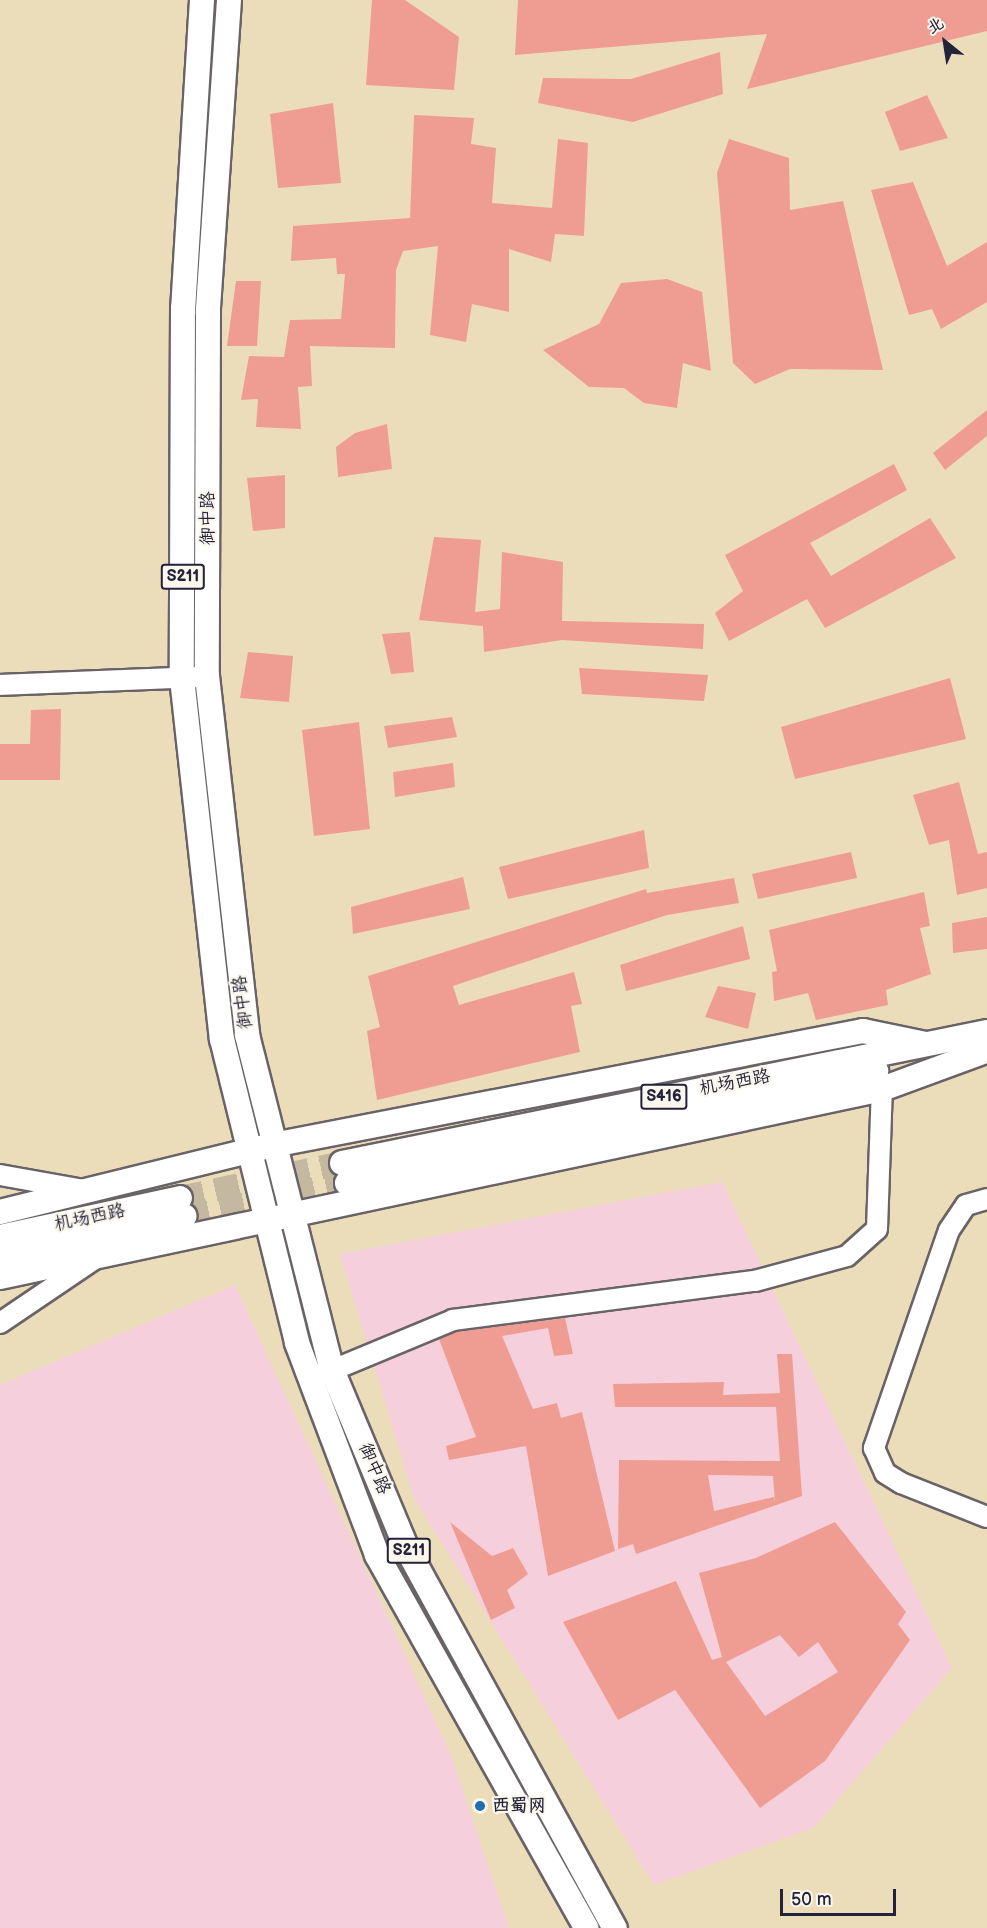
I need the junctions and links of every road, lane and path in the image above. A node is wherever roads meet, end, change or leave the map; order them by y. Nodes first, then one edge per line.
1 (202, 0) edge
2 (229, 0) edge
3 (207, 676) junction
4 (182, 678) junction
5 (0, 685) edge
6 (926, 1044) junction
7 (987, 1045) edge
8 (882, 1089) junction
9 (273, 1145) junction
10 (250, 1150) junction
11 (0, 1175) edge
12 (86, 1190) junction
13 (987, 1199) edge
14 (0, 1212) edge
15 (292, 1219) junction
16 (267, 1224) junction
17 (0, 1237) edge
18 (0, 1257) edge
19 (96, 1258) junction
20 (0, 1277) edge
21 (0, 1323) edge
22 (322, 1375) junction
23 (987, 1517) edge
24 (586, 1928) edge
25 (615, 1928) edge

1 - 4 main road, 御中路 / S211
2 - 3 main road, 御中路 / S211
3 - 4 street
3 - 9 main road, 御中路 / S211
4 - 5 street
4 - 10 main road, 御中路 / S211
6 - 7 main road, 机场西路 / S416
6 - 7 main road, 机场西路 / S416
6 - 9 main road
7 - 8 main road
8 - 15 main road
8 - 22 street
9 - 10 main road
9 - 15 main road, 御中路 / S211
10 - 12 main road
10 - 16 main road, 御中路 / S211
11 - 12 street
12 - 14 main road
13 - 23 street
15 - 16 main road
15 - 22 main road, 御中路 / S211
16 - 19 main road
16 - 22 main road, 御中路 / S211
17 - 18 main road, 机场西路
19 - 20 main road
19 - 21 street
22 - 24 main road, 御中路 / S211
22 - 25 main road, 御中路 / S211

